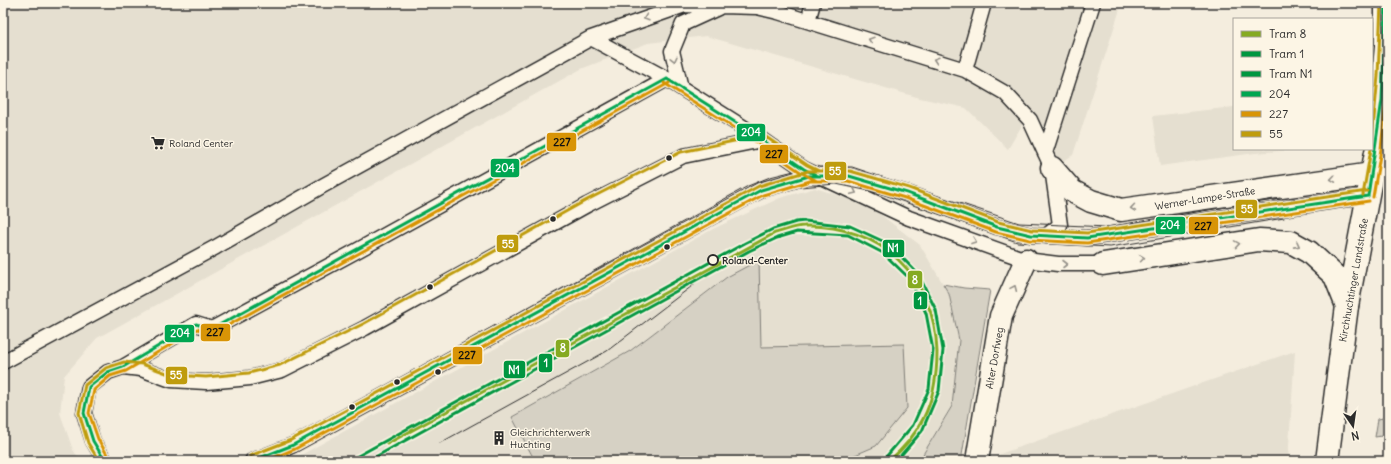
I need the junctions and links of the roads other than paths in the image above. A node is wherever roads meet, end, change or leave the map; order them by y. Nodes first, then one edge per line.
1 (813, 3) edge
2 (984, 3) edge
3 (1093, 3) edge
4 (1386, 3) edge
5 (722, 6) junction
6 (808, 20) junction
7 (591, 38) junction
8 (965, 70) junction
9 (667, 79) junction
10 (681, 88) junction
11 (762, 140) junction
12 (1049, 160) junction
13 (1372, 174) junction
14 (818, 176) junction
15 (1368, 196) junction
16 (1046, 236) junction
17 (1026, 260) junction
18 (1104, 264) joint
19 (1347, 306) junction
20 (3, 362) edge
21 (123, 367) junction
22 (105, 461) edge
23 (252, 461) edge
24 (977, 461) edge
25 (1327, 461) edge

1 - 6 lane
2 - 8 lane
3 - 12 lane
4 - 13 street, Kirchhuchtinger Landstraße
5 - 6 lane
5 -> 7 lane
5 -> 10 lane
8 -> 6 lane
7 - 9 lane
7 - 20 lane
8 - 12 lane
9 - 10 lane
9 - 21 lane
10 - 11 lane
11 - 14 lane
11 - 21 lane
13 -> 12 street, Werner-Lampe-Straße
12 - 16 lane
13 - 15 street, Kirchhuchtinger Landstraße
14 - 16 lane
14 -> 17 lane
14 - 23 lane
15 - 16 lane
15 - 19 street, Kirchhuchtinger Landstraße
17 -> 18 lane
24 -> 17 street, Alter Dorfweg
18 -> 19 street
19 - 25 street, Kirchhuchtinger Landstraße
21 - 22 lane

